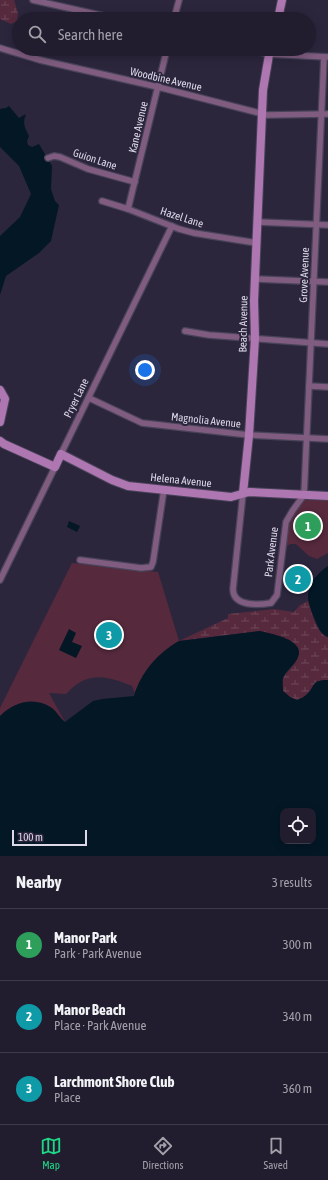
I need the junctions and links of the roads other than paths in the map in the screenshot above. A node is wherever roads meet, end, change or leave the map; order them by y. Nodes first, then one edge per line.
1 (33, 0) edge
2 (178, 0) edge
3 (282, 0) edge
4 (86, 12) edge
5 (175, 12) edge
6 (279, 12) edge
7 (0, 48) edge
8 (12, 52) edge
9 (27, 56) edge
10 (165, 56) edge
11 (269, 56) edge
12 (315, 56) edge
13 (326, 57) edge
14 (158, 87) junction
15 (262, 113) junction
16 (321, 114) junction
17 (328, 114) edge
18 (48, 158) dead end
19 (135, 182) junction
20 (102, 201) dead end
21 (128, 209) junction
22 (258, 222) junction
23 (316, 224) junction
24 (328, 224) edge
25 (172, 226) junction
26 (257, 243) junction
27 (256, 279) junction
28 (314, 282) junction
29 (328, 282) edge
30 (185, 331) dead end
31 (255, 338) junction
32 (311, 342) junction
33 (328, 344) edge
34 (309, 386) junction
35 (328, 387) edge
36 (0, 390) edge
37 (89, 398) junction
38 (0, 422) edge
39 (249, 435) junction
40 (307, 438) junction
41 (328, 439) edge
42 (0, 441) edge
43 (61, 454) junction
44 (55, 467) junction
45 (164, 489) junction
46 (243, 494) junction
47 (304, 495) junction
48 (328, 496) edge
49 (80, 560) dead end
50 (0, 580) edge
51 (236, 599) joint

1 - 4 street
2 - 5 street
3 - 6 street
7 - 8 street, Woodbine Avenue
9 - 14 street, Woodbine Avenue
10 - 14 street, Kane Avenue
11 - 15 street, Beach Avenue
12 - 13 street
13 - 16 street, Grove Avenue
14 - 15 street, Woodbine Avenue
14 - 19 street, Kane Avenue
15 - 16 street, Woodbine Avenue
15 - 22 street, Beach Avenue
16 - 17 street, Woodbine Avenue
16 - 23 street, Grove Avenue
18 - 19 street, Guion Lane
19 - 21 street, Kane Avenue
20 - 21 street, Hazel Lane
21 - 25 street, Hazel Lane
22 - 23 street
22 - 26 street, Beach Avenue
23 - 24 street
23 - 28 street, Grove Avenue
25 - 26 street, Hazel Lane
25 - 37 street, Pryer Lane
26 - 27 street, Beach Avenue
27 - 28 street
27 - 31 street, Beach Avenue
28 - 29 street
28 - 32 street, Grove Avenue
30 - 31 street
31 - 32 street
31 - 39 street, Beach Avenue
32 - 33 street
32 - 34 street, Grove Avenue
34 - 35 street
34 - 40 street, Grove Avenue
36 - 38 street
37 - 39 street, Magnolia Avenue
37 - 43 street, Pryer Lane
39 - 40 street, Magnolia Avenue
39 - 46 street, Beach Avenue
40 - 41 street, Magnolia Avenue
40 - 47 street, Grove Avenue
42 - 44 street
43 - 44 street, Pryer Lane
43 - 45 street, Helena Avenue
44 - 50 street, Pryer Lane
45 - 46 street, Helena Avenue
45 - 49 street
46 - 47 street, Helena Avenue
46 - 51 street, Beach Avenue
47 - 48 street
47 - 51 street, Park Avenue

